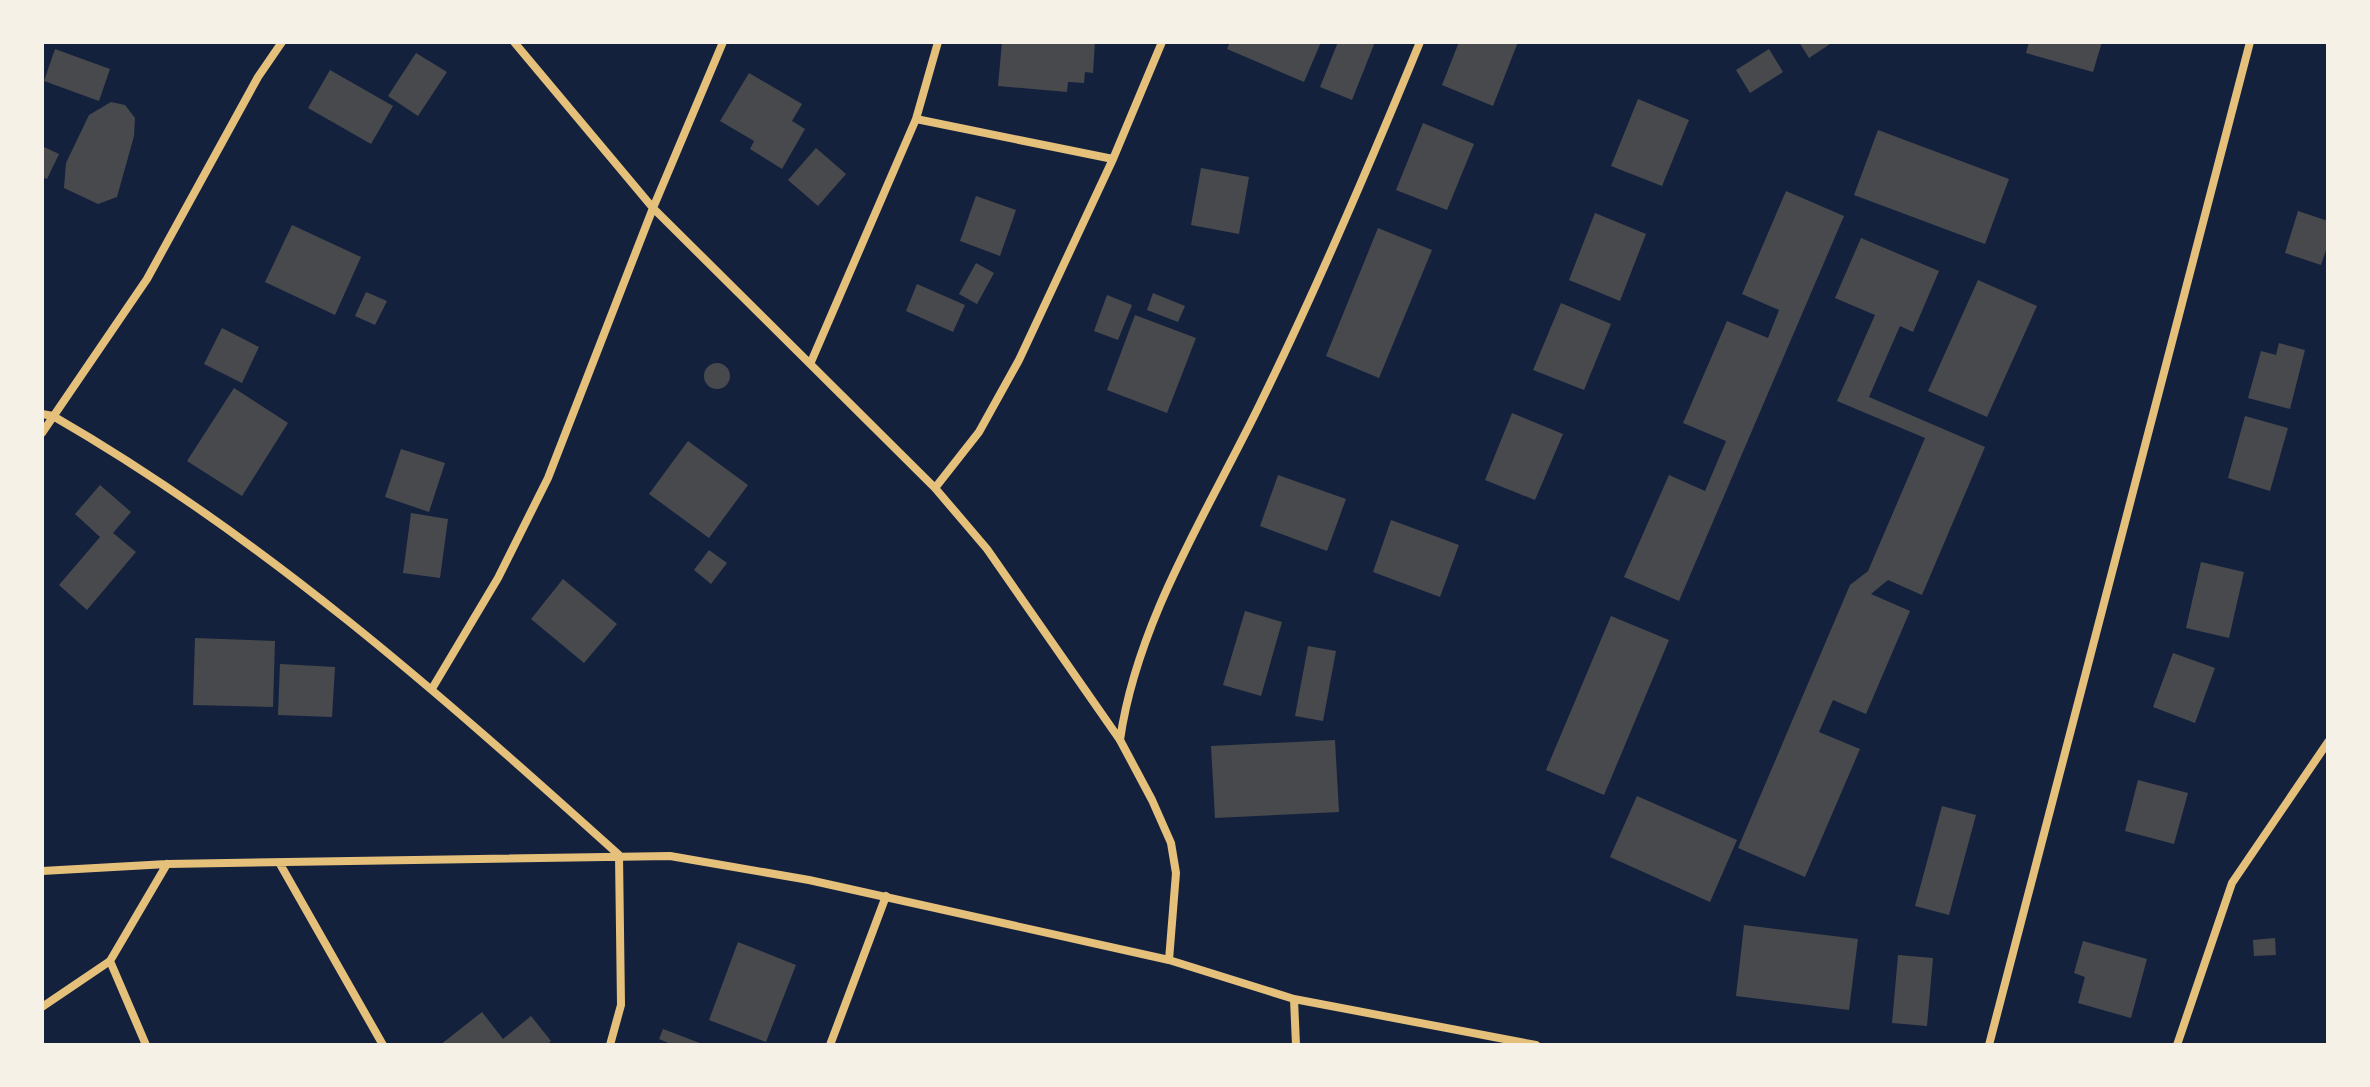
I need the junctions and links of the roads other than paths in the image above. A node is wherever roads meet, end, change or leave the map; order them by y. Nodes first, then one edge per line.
1 (282, 42) edge
2 (514, 42) edge
3 (723, 42) edge
4 (938, 42) edge
5 (1162, 42) edge
6 (1420, 42) edge
7 (2250, 42) edge
8 (916, 119) junction
9 (1113, 159) junction
10 (653, 208) junction
11 (811, 362) junction
12 (42, 414) edge
13 (53, 416) junction
14 (42, 433) edge
15 (935, 488) junction
16 (433, 687) junction
17 (1120, 740) junction
18 (2328, 742) edge
19 (619, 855) junction
20 (167, 864) junction
21 (280, 864) junction
22 (42, 871) edge
23 (886, 896) junction
24 (1169, 960) junction
25 (110, 961) junction
26 (1294, 999) junction
27 (42, 1007) edge
28 (146, 1045) edge
29 (383, 1045) edge
30 (610, 1045) edge
31 (830, 1045) edge
32 (1296, 1045) edge
33 (1536, 1045) edge
34 (1989, 1045) edge
35 (2177, 1045) edge

1 - 13 street
2 - 10 street
3 - 10 street
4 - 8 street
5 - 9 street
6 - 17 street
7 - 34 street
8 - 9 street
8 - 11 street
9 - 15 street
10 - 11 street
10 - 16 street
11 - 15 street
12 - 13 street
13 - 14 street
13 - 16 street
15 - 17 street
16 - 19 street
17 - 24 street
18 - 35 street
19 - 21 street
19 - 23 street
19 - 30 street
20 - 21 street
20 - 22 street
20 - 25 street
21 - 29 street
23 - 24 street
23 - 31 street
24 - 26 street
25 - 27 street
25 - 28 street
26 - 32 street
26 - 33 street

